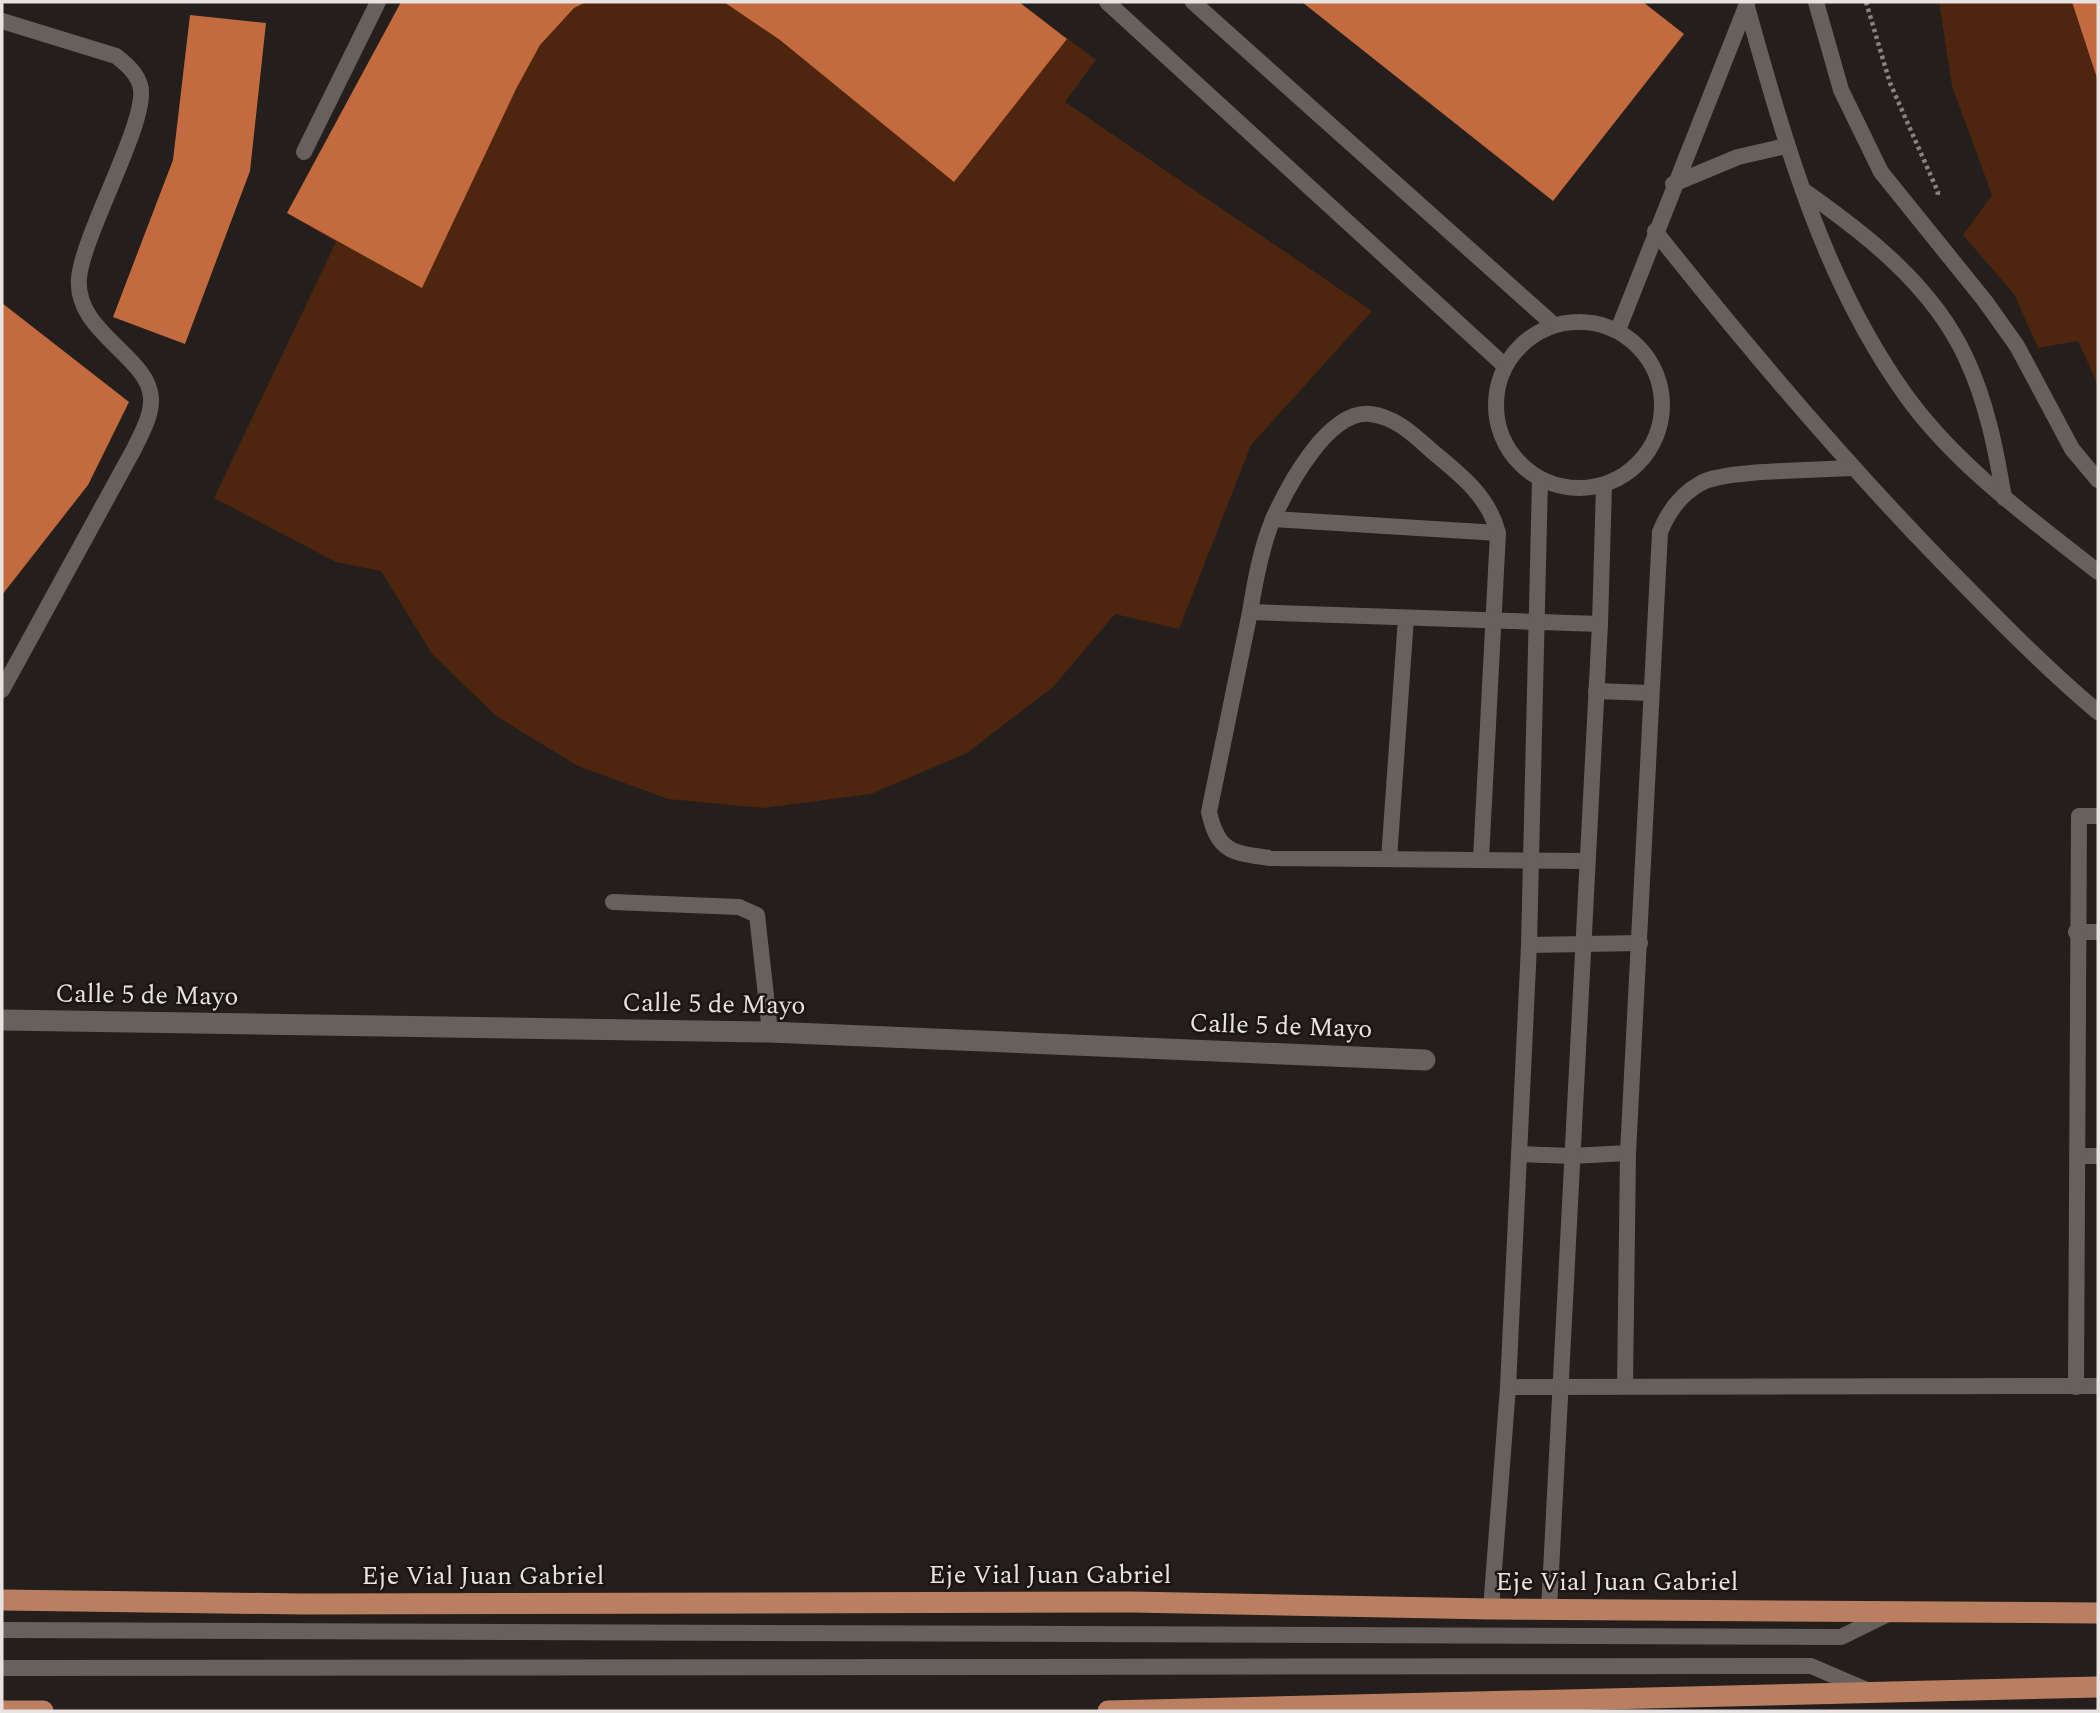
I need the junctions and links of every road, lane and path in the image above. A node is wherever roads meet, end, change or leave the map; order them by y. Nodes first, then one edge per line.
1 (379, 2) edge
2 (1107, 2) edge
3 (1193, 2) edge
4 (1816, 2) edge
5 (1866, 2) edge
6 (1747, 4) edge
7 (2, 21) edge
8 (1786, 146) junction
9 (304, 152) dead end
10 (1673, 184) junction
11 (1802, 189) junction
12 (1655, 231) junction
13 (1928, 232) junction
14 (1554, 325) junction
15 (1618, 330) junction
16 (1505, 366) junction
17 (1852, 468) junction
18 (1540, 479) junction
19 (2098, 480) edge
20 (1604, 485) junction
21 (2004, 498) junction
22 (1273, 519) junction
23 (1498, 533) junction
24 (2098, 572) edge
25 (1250, 612) junction
26 (1406, 618) junction
27 (1494, 622) junction
28 (1537, 622) junction
29 (1600, 624) junction
30 (2, 690) edge
31 (1596, 691) junction
32 (1650, 693) junction
33 (2098, 712) edge
34 (2098, 816) edge
35 (1389, 859) junction
36 (1481, 859) junction
37 (1531, 860) junction
38 (1586, 861) junction
39 (613, 902) dead end
40 (2076, 932) junction
41 (2098, 932) edge
42 (1640, 943) junction
43 (1583, 944) junction
44 (1529, 945) junction
45 (2, 1020) edge
46 (770, 1032) junction
47 (1424, 1060) dead end
48 (1628, 1153) junction
49 (1519, 1154) junction
50 (1572, 1156) junction
51 (2078, 1156) junction
52 (2098, 1156) edge
53 (1625, 1386) junction
54 (2098, 1386) edge
55 (1507, 1387) junction
56 (1560, 1387) junction
57 (2076, 1387) junction
58 (2, 1600) edge
59 (1491, 1609) junction
60 (1549, 1610) junction
61 (1892, 1612) junction
62 (2098, 1613) edge
63 (2, 1630) edge
64 (2, 1668) edge
65 (2098, 1687) edge
66 (1876, 1693) junction
67 (2, 1711) edge
68 (43, 1711) edge
69 (1108, 1711) edge

1 - 9 lane
2 - 16 lane
3 - 14 lane
4 - 13 lane
5 - 13 path
6 - 8 lane
6 - 10 lane
7 - 30 lane
8 - 10 lane
8 - 11 lane
10 - 12 lane
11 - 21 lane
11 - 21 lane
12 - 15 lane
12 - 17 lane
13 - 19 lane
14 - 15 lane
14 - 16 lane
15 - 20 lane
16 - 18 lane
17 - 32 lane
17 - 33 lane
18 - 20 lane
18 - 28 lane
20 - 29 lane
21 - 24 lane
22 - 23 lane
22 - 23 lane
22 - 25 lane
23 - 27 lane
25 - 26 lane
25 - 35 lane
26 - 27 lane
26 - 35 lane
27 - 28 lane
27 - 36 lane
28 - 29 lane
28 - 37 lane
29 - 31 lane
31 - 32 lane
31 - 38 lane
32 - 42 lane
34 - 40 lane
35 - 36 lane
36 - 37 lane
37 - 38 lane
37 - 44 lane
38 - 43 lane
39 - 46 lane
40 - 41 lane
40 - 51 lane
42 - 43 lane
42 - 48 lane
43 - 44 lane
43 - 50 lane
44 - 49 lane
45 - 46 street, Calle 5 de Mayo
46 - 47 street, Calle 5 de Mayo
48 - 50 lane
48 - 53 lane
49 - 50 lane
49 - 55 lane
50 - 56 lane
51 - 52 lane
51 - 57 lane
53 - 56 lane
53 - 57 lane
54 - 57 lane
55 - 56 lane
55 - 59 lane
56 - 60 lane
58 - 59 main road, Eje Vial Juan Gabriel
59 - 60 main road, Eje Vial Juan Gabriel
60 - 61 main road, Eje Vial Juan Gabriel
61 - 62 main road, Eje Vial Juan Gabriel
61 - 63 lane
64 - 66 lane
65 - 66 main road
66 - 69 main road
67 - 68 main road

